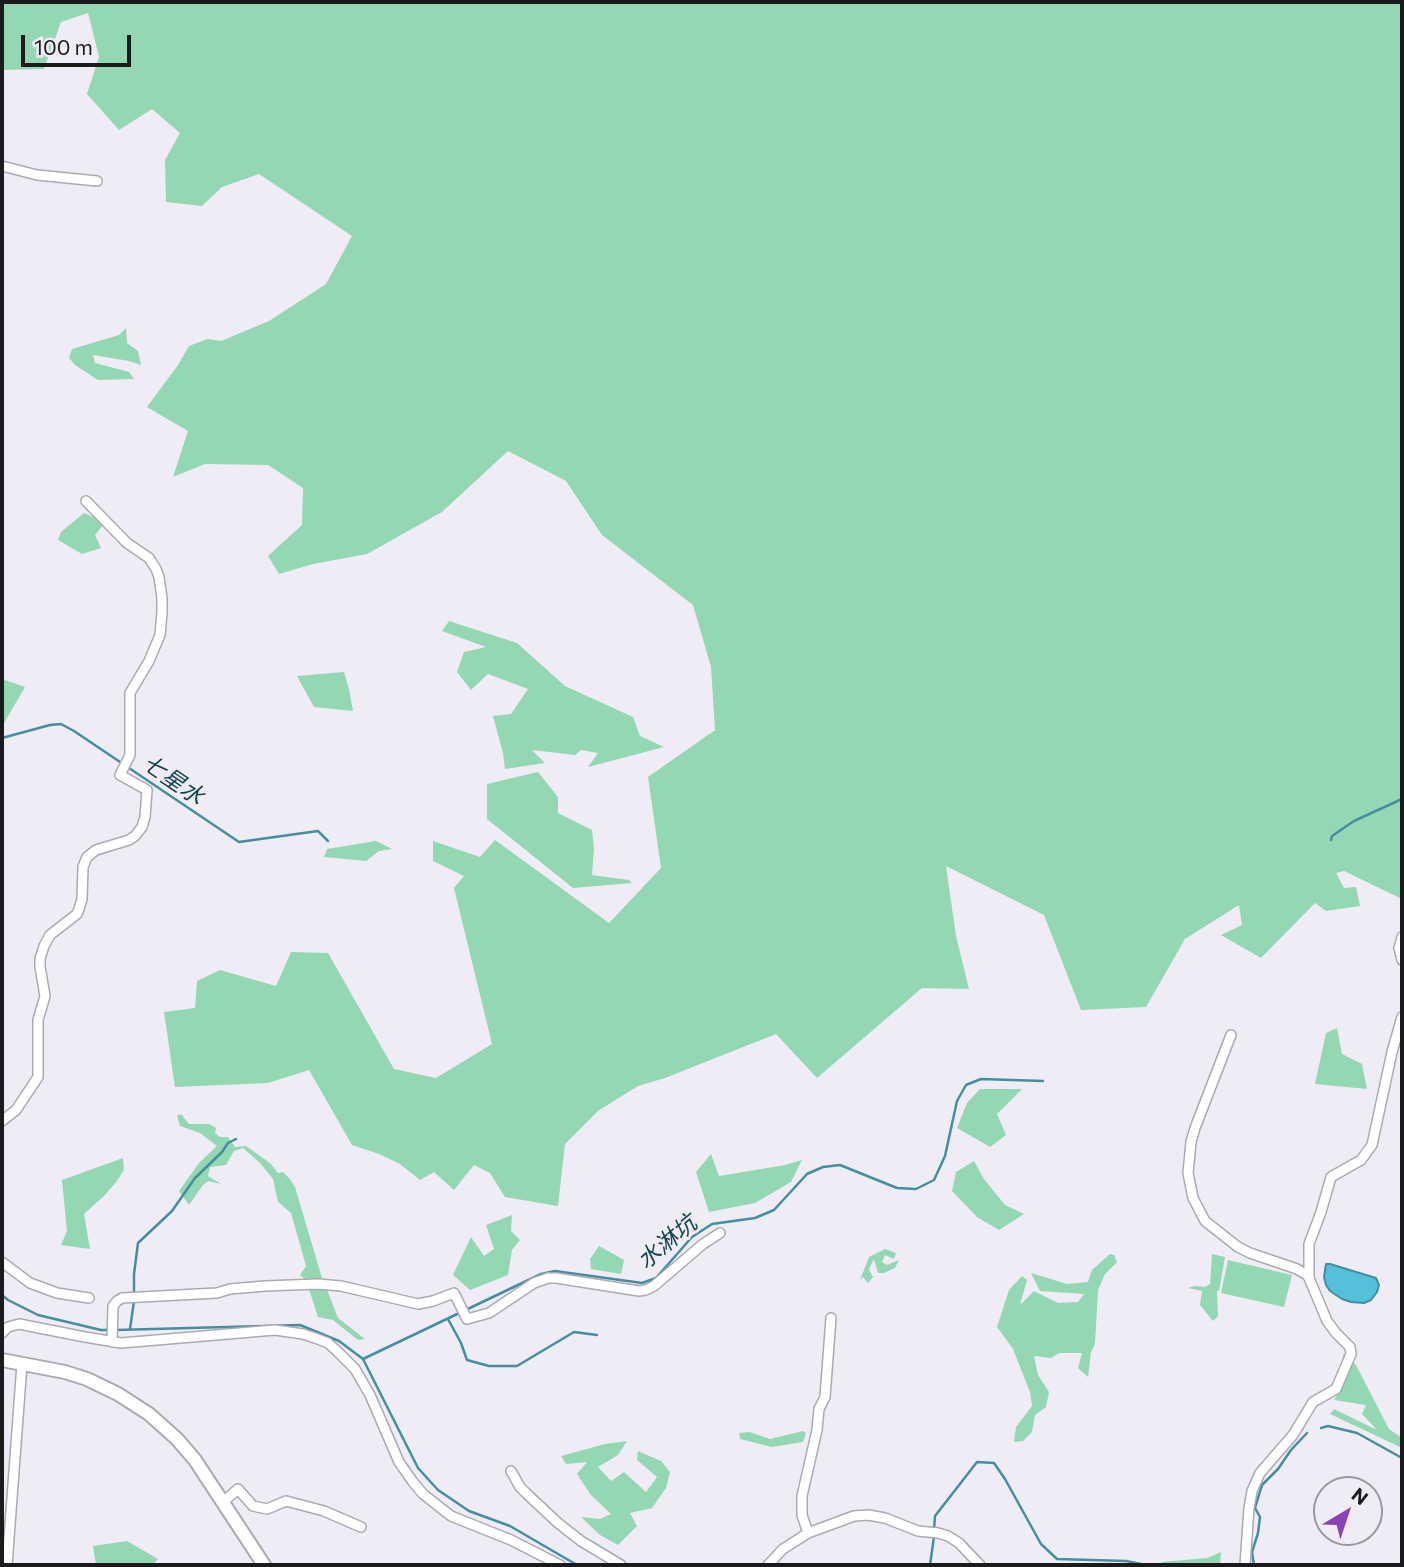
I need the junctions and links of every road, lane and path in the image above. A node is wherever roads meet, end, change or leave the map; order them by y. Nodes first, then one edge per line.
1 (2, 166) edge
2 (97, 181) dead end
3 (86, 501) dead end
4 (1402, 937) edge
5 (1402, 960) edge
6 (1402, 1017) edge
7 (1231, 1035) dead end
8 (2, 1121) edge
9 (720, 1233) dead end
10 (2, 1262) edge
11 (1309, 1278) junction
12 (89, 1298) dead end
13 (831, 1318) dead end
14 (2, 1333) edge
15 (112, 1339) junction
16 (2, 1360) edge
17 (22, 1364) junction
18 (511, 1471) dead end
19 (223, 1502) junction
20 (361, 1527) dead end
21 (808, 1532) junction
22 (7, 1565) edge
23 (264, 1565) edge
24 (560, 1565) edge
25 (621, 1565) edge
26 (768, 1565) edge
27 (981, 1565) edge
28 (1245, 1565) edge

1 - 2 street
3 - 8 street
4 - 5 street
6 - 11 street
7 - 11 street
9 - 15 street
10 - 12 street
11 - 28 street
13 - 21 street
14 - 15 street
15 - 24 street
16 - 17 main road
17 - 19 main road
17 - 22 street
18 - 25 street
19 - 20 street
19 - 23 main road
21 - 26 street
21 - 27 street

